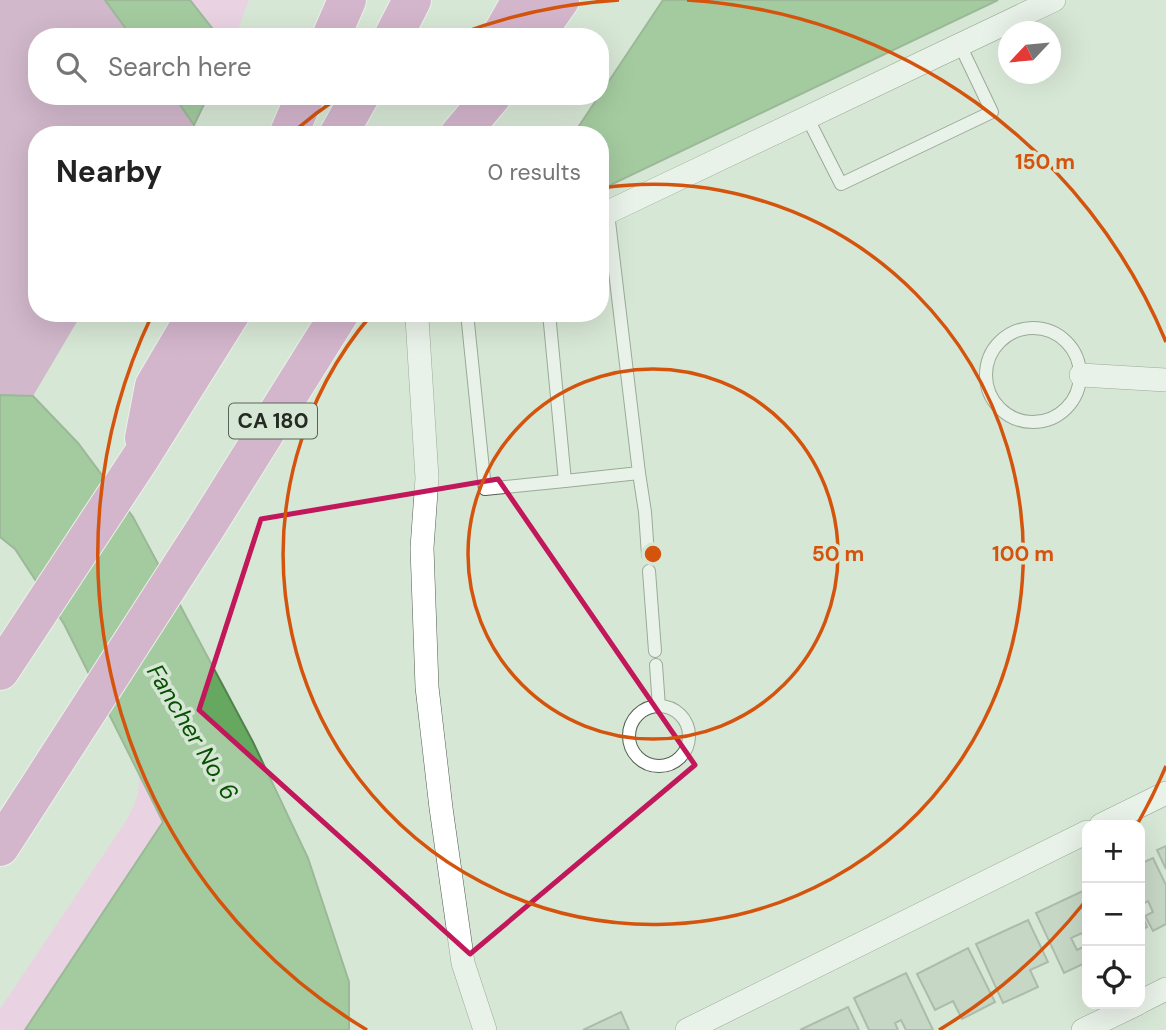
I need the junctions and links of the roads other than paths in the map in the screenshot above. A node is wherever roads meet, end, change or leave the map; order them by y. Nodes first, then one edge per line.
1 (347, 0) edge
2 (412, 0) edge
3 (521, 0) edge
4 (560, 0) edge
5 (1054, 0) edge
6 (335, 28) edge
7 (398, 28) edge
8 (505, 28) edge
9 (540, 28) edge
10 (960, 44) junction
11 (301, 105) edge
12 (355, 105) edge
13 (464, 105) edge
14 (484, 105) edge
15 (807, 117) junction
16 (292, 126) edge
17 (343, 126) edge
18 (453, 126) edge
19 (467, 126) edge
20 (609, 213) edge
21 (609, 252) edge
22 (192, 322) edge
23 (225, 322) edge
24 (335, 322) edge
25 (417, 322) edge
26 (468, 322) edge
27 (550, 322) edge
28 (1081, 375) junction
29 (1166, 380) edge
30 (141, 457) junction
31 (639, 473) junction
32 (565, 481) junction
33 (648, 555) dead end
34 (649, 571) dead end
35 (655, 651) dead end
36 (656, 665) dead end
37 (0, 671) edge
38 (659, 707) junction
39 (1166, 793) edge
40 (1111, 820) edge
41 (1082, 834) edge
42 (0, 847) edge
43 (1166, 989) edge
44 (1145, 1000) edge
45 (1126, 1009) edge
46 (485, 1030) edge
47 (687, 1030) edge
48 (1083, 1030) edge

1 - 6 highway
2 - 7 highway
3 - 8 highway
4 - 9 highway
5 - 10 street
10 - 15 street
10 - 15 lane
11 - 16 highway
12 - 17 highway
13 - 18 highway
14 - 19 highway
15 - 20 street
21 - 31 lane
22 - 30 highway
23 - 30 highway
24 - 42 highway, CA 180
25 - 46 street
26 - 32 lane
27 - 32 lane
28 - 28 lane
28 - 29 street
30 - 37 highway
31 - 32 lane
31 - 33 lane
34 - 35 lane
36 - 38 lane
38 - 38 lane
39 - 40 street
41 - 47 street
43 - 44 street
45 - 48 street

